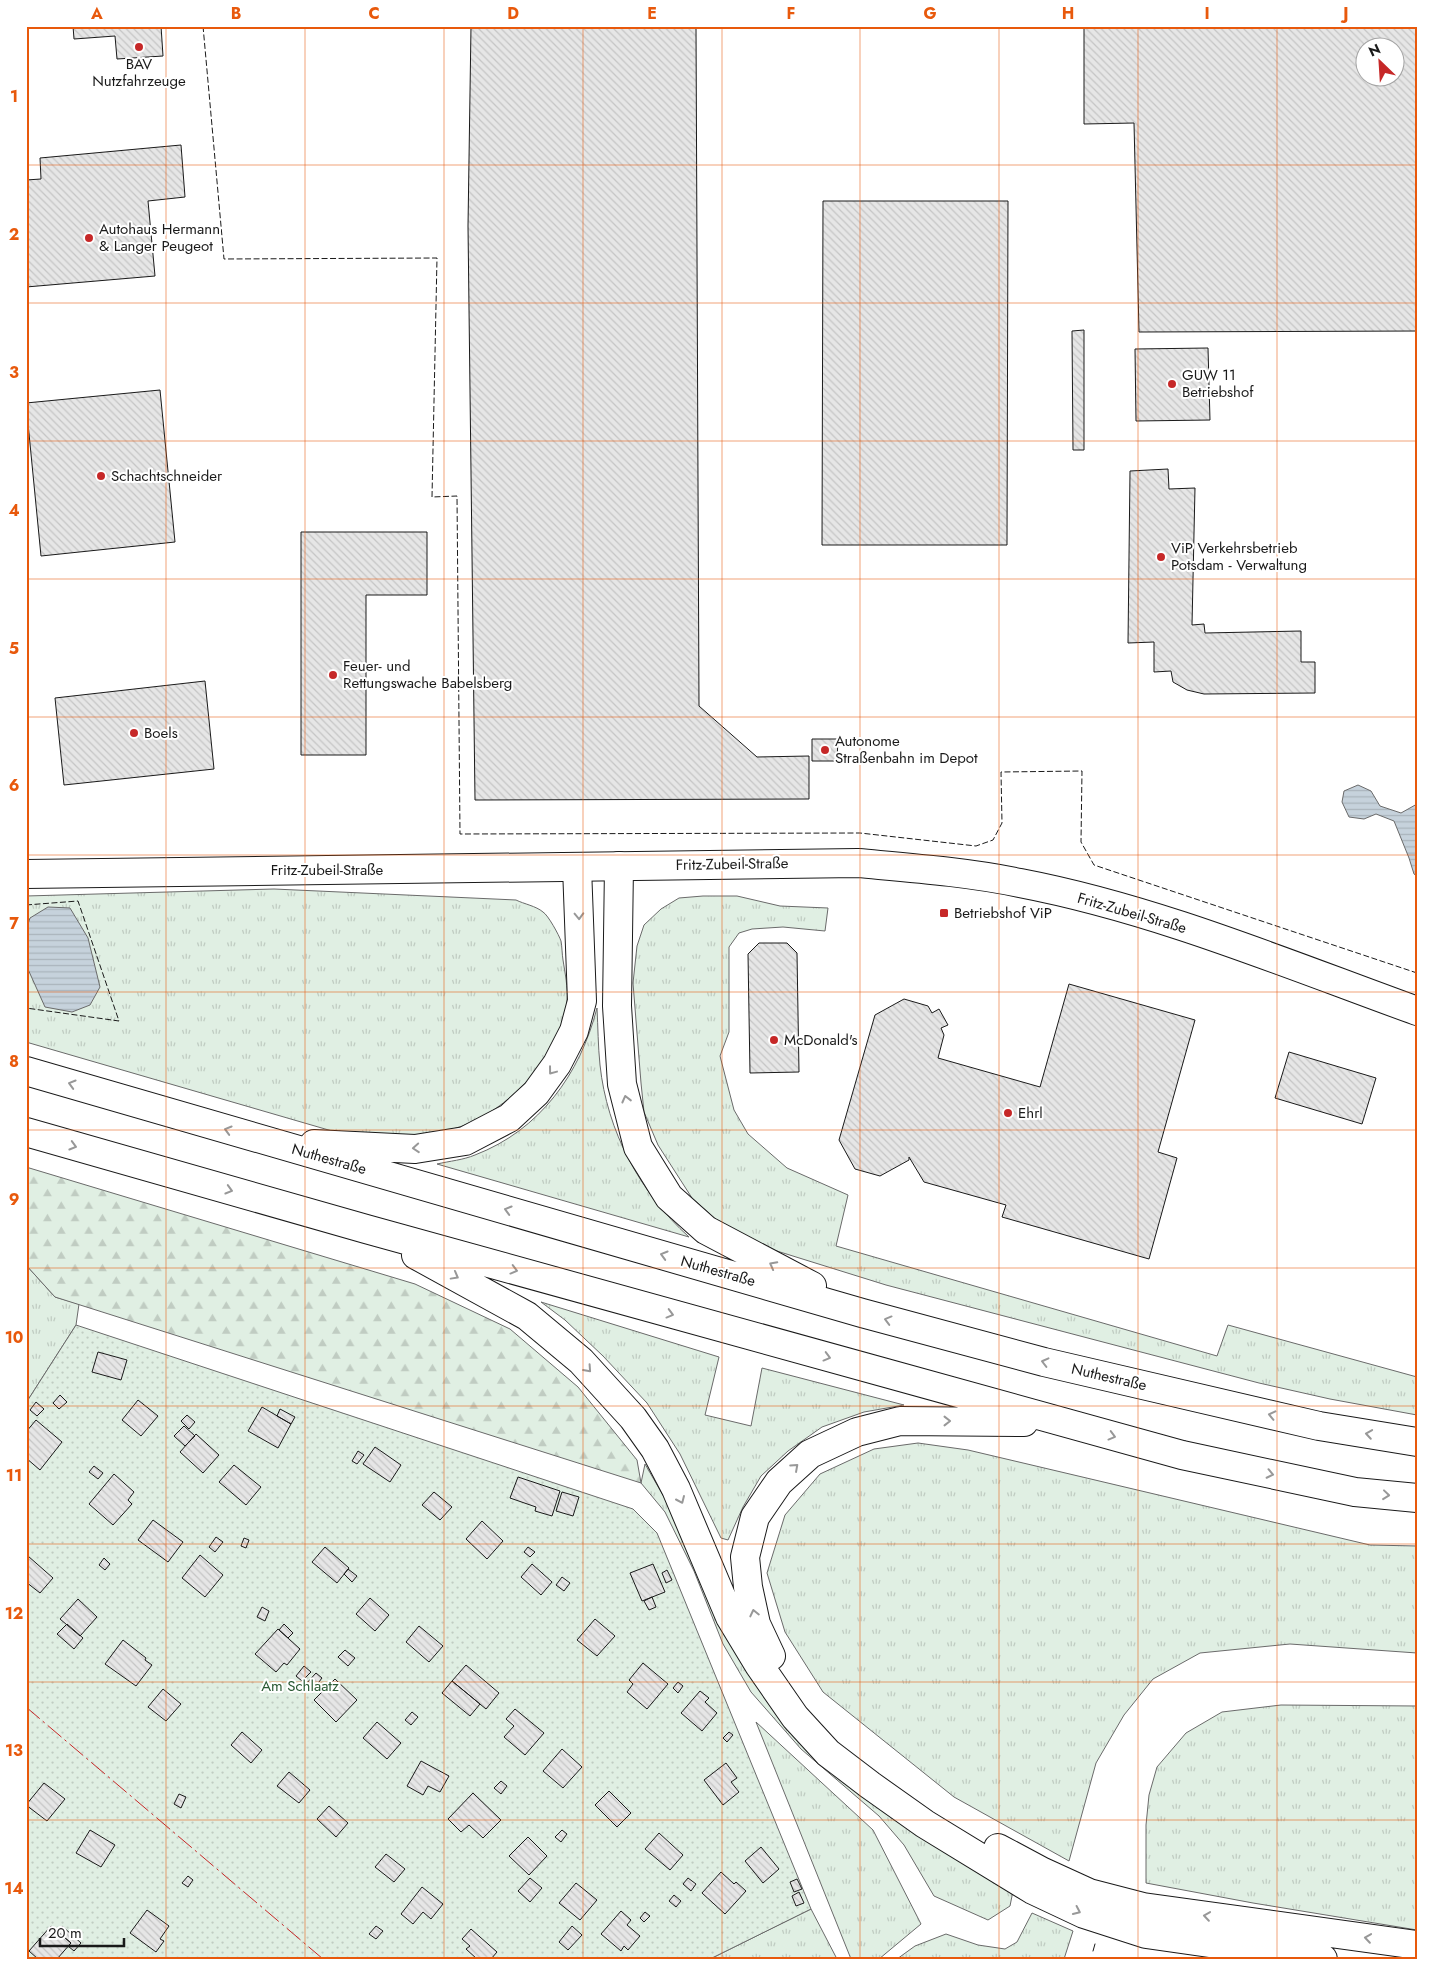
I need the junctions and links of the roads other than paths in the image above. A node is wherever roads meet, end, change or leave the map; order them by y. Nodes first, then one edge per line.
1 (619, 866) junction
2 (577, 867) junction
3 (26, 874) edge
4 (1417, 1011) edge
5 (26, 1071) edge
6 (26, 1132) edge
7 (275, 1143) junction
8 (366, 1229) junction
9 (862, 1313) junction
10 (1066, 1423) junction
11 (1417, 1442) edge
12 (1417, 1498) edge
13 (1417, 1944) edge
14 (1323, 1959) edge

1 - 2 main road, Fritz-Zubeil-Straße
1 - 4 main road, Fritz-Zubeil-Straße
9 -> 1 main road
2 - 3 main road, Fritz-Zubeil-Straße
2 -> 7 main road
7 -> 5 main road, Nuthestraße
6 -> 8 main road
9 -> 7 main road, Nuthestraße
8 -> 10 main road
8 -> 14 main road
11 -> 9 main road, Nuthestraße
10 -> 12 main road
13 -> 10 main road

